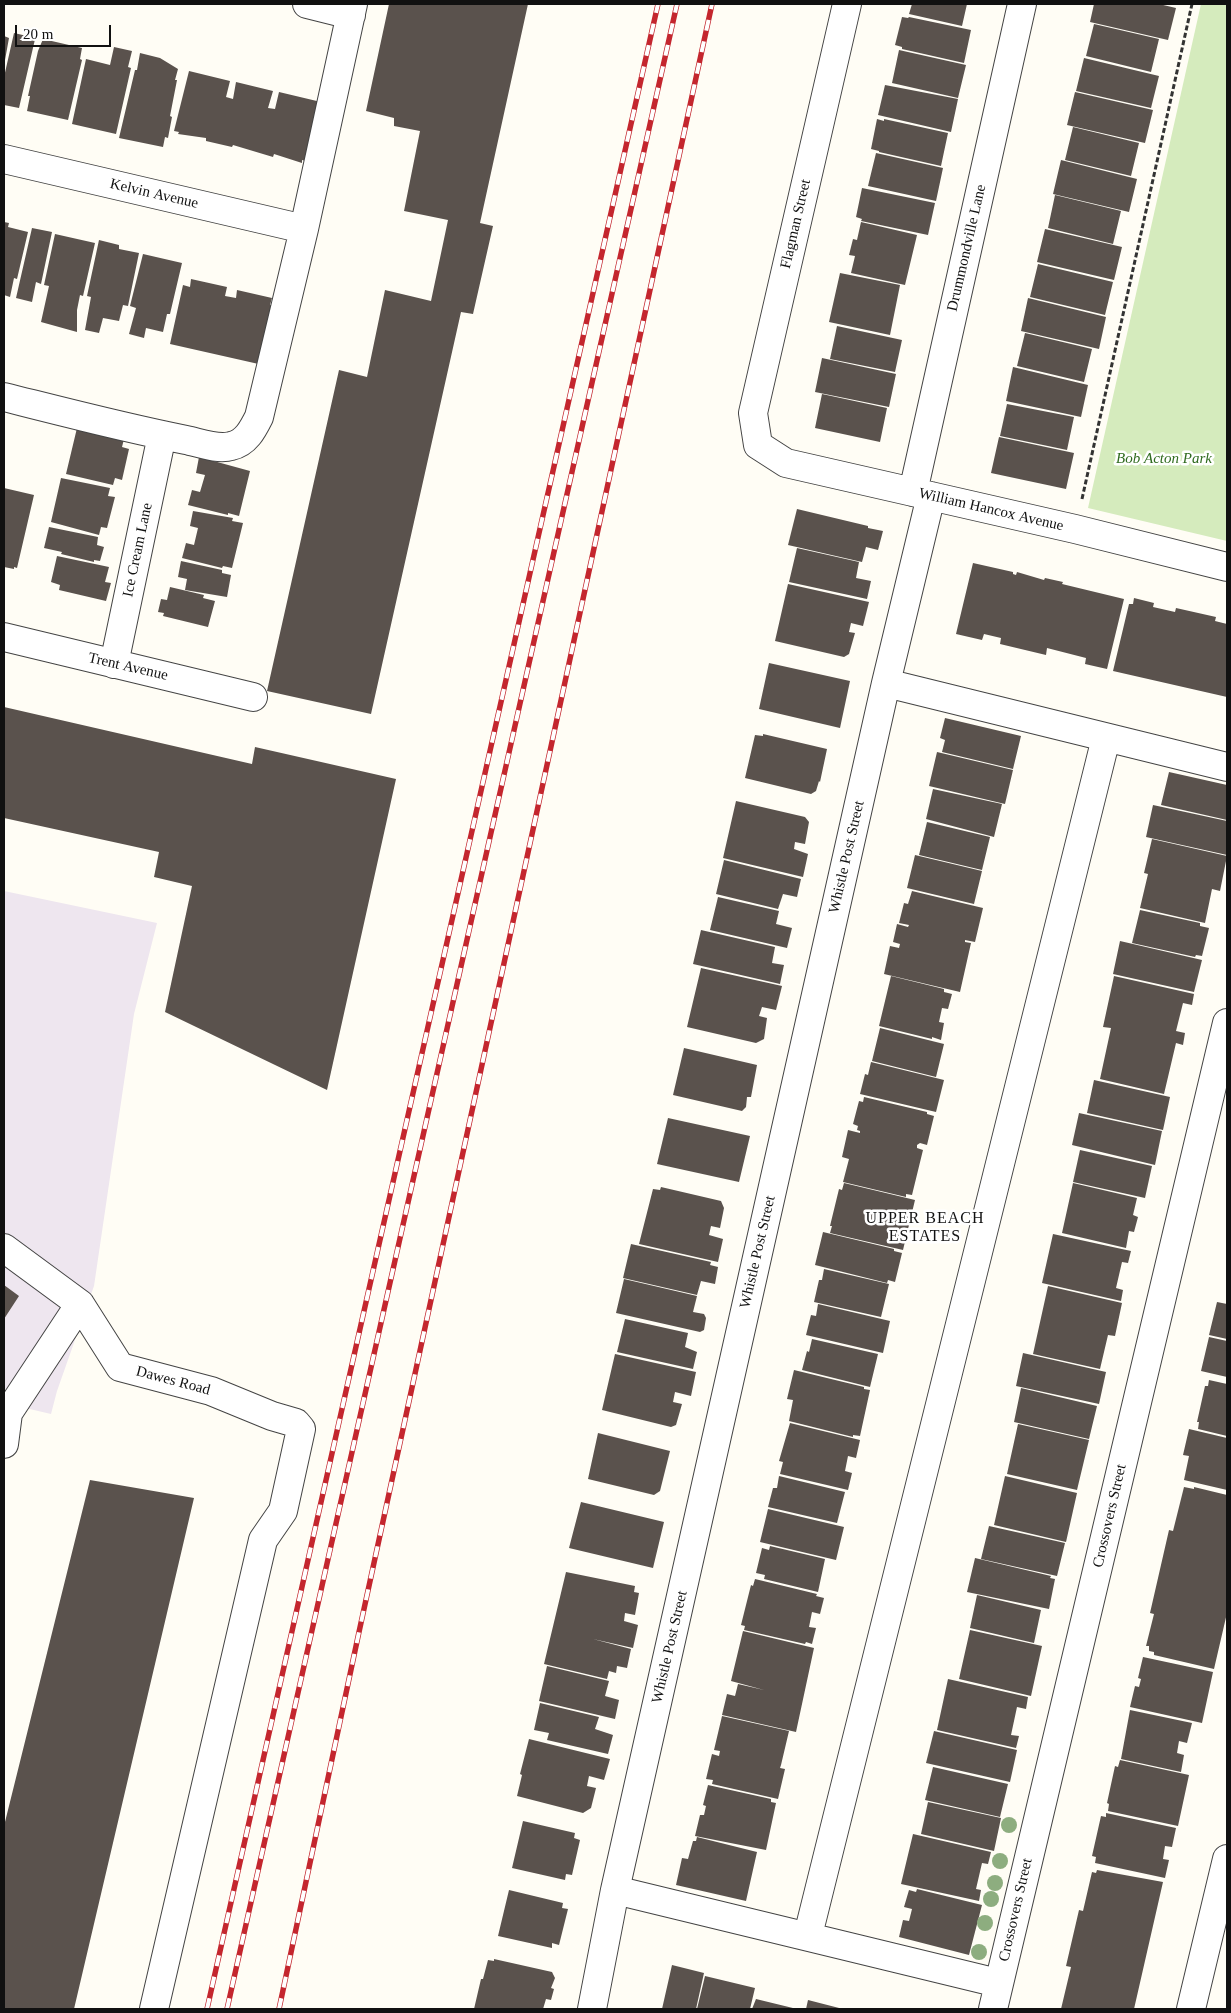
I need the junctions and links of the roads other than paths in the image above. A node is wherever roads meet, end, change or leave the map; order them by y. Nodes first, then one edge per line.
1 (307, 4) edge
2 (846, 4) edge
3 (1022, 4) edge
4 (352, 9) edge
5 (4, 159) edge
6 (304, 229) junction
7 (4, 398) edge
8 (162, 436) junction
9 (758, 445) joint
10 (922, 494) junction
11 (1227, 567) edge
12 (4, 637) edge
13 (114, 664) junction
14 (886, 683) junction
15 (253, 697) dead end
16 (1106, 738) junction
17 (1227, 767) edge
18 (1227, 1023) edge
19 (4, 1248) edge
20 (80, 1304) junction
21 (6, 1412) edge
22 (4, 1444) edge
23 (1227, 1859) edge
24 (615, 1890) junction
25 (808, 1935) junction
26 (998, 1983) junction
27 (154, 2009) edge
28 (592, 2009) edge
29 (993, 2009) edge
30 (1191, 2009) edge

1 - 4 street
2 - 9 street, Flagman Street
3 - 10 street, Drummondville Lane
4 - 6 street
5 - 6 street, Kelvin Avenue
6 - 8 street
7 - 8 street
8 - 13 street, Ice Cream Lane
9 - 10 street, William Hancox Avenue
10 - 11 street, William Hancox Avenue
10 - 14 street, Whistle Post Street
12 - 13 street, Trent Avenue
13 - 15 street, Trent Avenue
14 - 16 street
14 - 24 street, Whistle Post Street
16 - 17 street
16 - 25 street
18 - 26 street, Crossovers Street
19 - 20 street, Dawes Road
20 - 21 street
20 - 27 street, Dawes Road
21 - 22 street
23 - 30 street
24 - 25 street
24 - 28 street, Whistle Post Street
25 - 26 street
26 - 29 street, Crossovers Street

